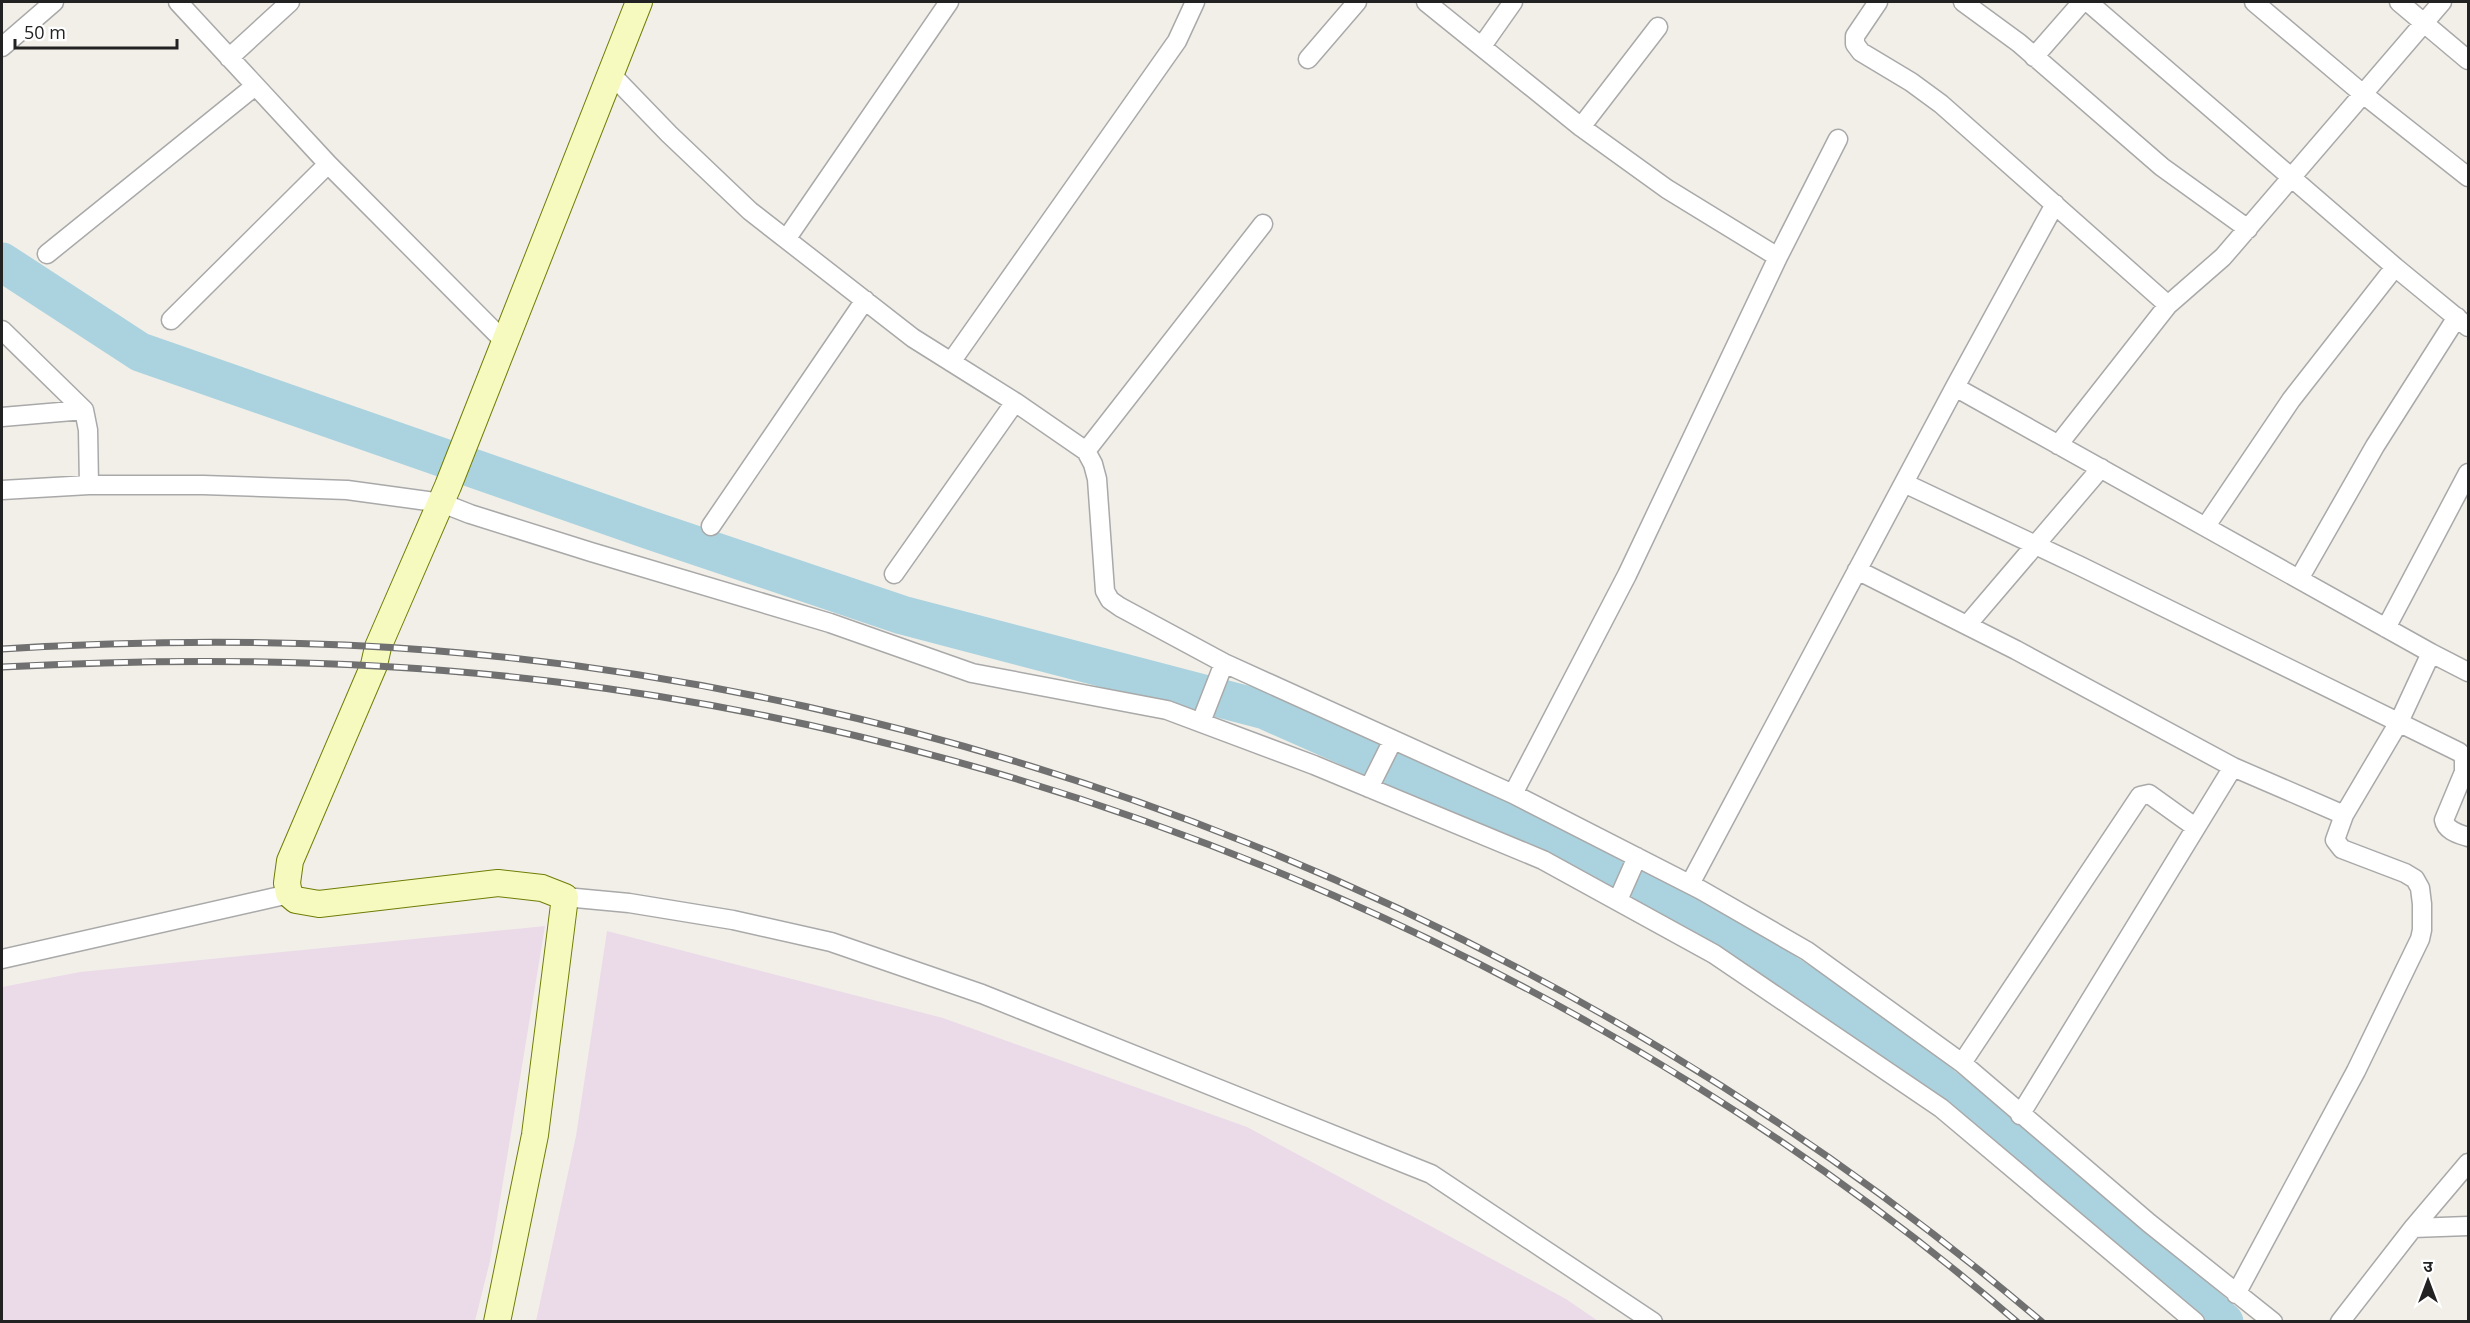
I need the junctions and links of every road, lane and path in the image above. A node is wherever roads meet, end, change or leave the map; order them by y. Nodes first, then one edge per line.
1 (54, 2) edge
2 (178, 2) edge
3 (290, 2) edge
4 (639, 2) edge
5 (949, 2) edge
6 (1195, 2) edge
7 (1357, 2) edge
8 (1426, 2) edge
9 (1513, 2) edge
10 (1878, 2) edge
11 (1963, 2) edge
12 (2082, 2) edge
13 (2088, 2) edge
14 (2254, 2) edge
15 (2399, 2) edge
16 (2442, 2) edge
17 (2424, 23) junction
18 (1658, 27) dead end
19 (1482, 46) junction
20 (2, 47) edge
21 (2034, 57) junction
22 (229, 58) junction
23 (1308, 58) dead end
24 (2469, 60) edge
25 (611, 74) junction
26 (255, 86) junction
27 (2363, 94) junction
28 (1581, 127) junction
29 (1838, 139) dead end
30 (328, 164) junction
31 (2292, 177) junction
32 (2469, 177) edge
33 (2055, 204) junction
34 (1263, 224) dead end
35 (2248, 229) junction
36 (787, 238) junction
37 (47, 254) dead end
38 (1778, 257) junction
39 (2395, 267) junction
40 (865, 300) junction
41 (2168, 305) junction
42 (171, 320) dead end
43 (2463, 322) edge
44 (2, 330) edge
45 (505, 342) junction
46 (951, 362) junction
47 (1955, 387) junction
48 (1015, 402) junction
49 (84, 410) junction
50 (2, 417) edge
51 (2058, 445) junction
52 (1086, 452) junction
53 (2101, 468) junction
54 (2469, 473) edge
55 (1904, 483) junction
56 (89, 485) junction
57 (2, 490) edge
58 (445, 495) junction
59 (711, 526) dead end
60 (2206, 526) junction
61 (2036, 546) junction
62 (1857, 570) junction
63 (894, 574) dead end
64 (2299, 579) junction
65 (1967, 625) junction
66 (2386, 628) junction
67 (2431, 653) junction
68 (1224, 663) junction
69 (2469, 672) edge
70 (1201, 722) junction
71 (2399, 722) junction
72 (1393, 740) junction
73 (2233, 767) junction
74 (1369, 788) junction
75 (1513, 794) junction
76 (2344, 815) junction
77 (2195, 827) junction
78 (2469, 837) edge
79 (1637, 857) junction
80 (1690, 884) junction
81 (289, 894) junction
82 (565, 897) junction
83 (1617, 900) junction
84 (2, 958) edge
85 (1962, 1063) junction
86 (2020, 1115) junction
87 (2469, 1163) edge
88 (2469, 1226) edge
89 (2413, 1228) junction
90 (2236, 1294) junction
91 (497, 1322) edge
92 (1653, 1322) edge
93 (2195, 1322) edge
94 (2272, 1322) edge
95 (2340, 1322) edge

1 - 20 street
2 - 22 street
3 - 22 street
4 - 25 street
5 - 36 street
6 - 46 street
7 - 23 street
8 - 19 street
9 - 19 street
10 - 33 street
11 - 21 street
12 - 21 street
13 - 31 street
14 - 27 street
15 - 17 street
16 - 17 street
17 - 24 street
17 - 27 street
18 - 28 street
19 - 28 street
21 - 35 street
22 - 26 street
25 - 36 street
25 - 45 street
26 - 30 street
26 - 37 street
27 - 31 street
27 - 32 street
28 - 38 street
29 - 38 street
30 - 42 street
30 - 45 street
31 - 35 street
31 - 39 street
33 - 41 street
33 - 47 street
34 - 52 street
35 - 41 street
36 - 40 street
38 - 75 street
39 - 43 street
39 - 60 street
40 - 46 street
40 - 59 street
41 - 51 street
43 - 64 street
44 - 49 street
45 - 58 street
46 - 48 street
47 - 51 street
47 - 55 street
48 - 52 street
48 - 63 street
49 - 50 street
49 - 56 street
51 - 53 street
52 - 68 street
53 - 60 street
53 - 61 street
54 - 66 street
55 - 61 street
55 - 62 street
56 - 57 street
56 - 58 street
58 - 70 street
58 - 81 street
60 - 64 street
61 - 65 street
61 - 71 street
62 - 65 street
62 - 80 street
64 - 66 street
65 - 73 street
66 - 67 street
67 - 69 street
67 - 71 street
68 - 70 street
68 - 72 street
70 - 74 street
71 - 76 street
71 - 78 street
72 - 74 street
72 - 75 street
73 - 76 street
73 - 77 street
74 - 83 street
75 - 79 street
76 - 90 street
77 - 85 street
77 - 86 street
79 - 80 street
79 - 83 street
80 - 85 street
81 - 82 street
81 - 84 street
82 - 91 street
82 - 92 street
83 - 93 street
85 - 86 street
86 - 90 street
87 - 89 street
88 - 89 street
89 - 95 street
90 - 94 street

